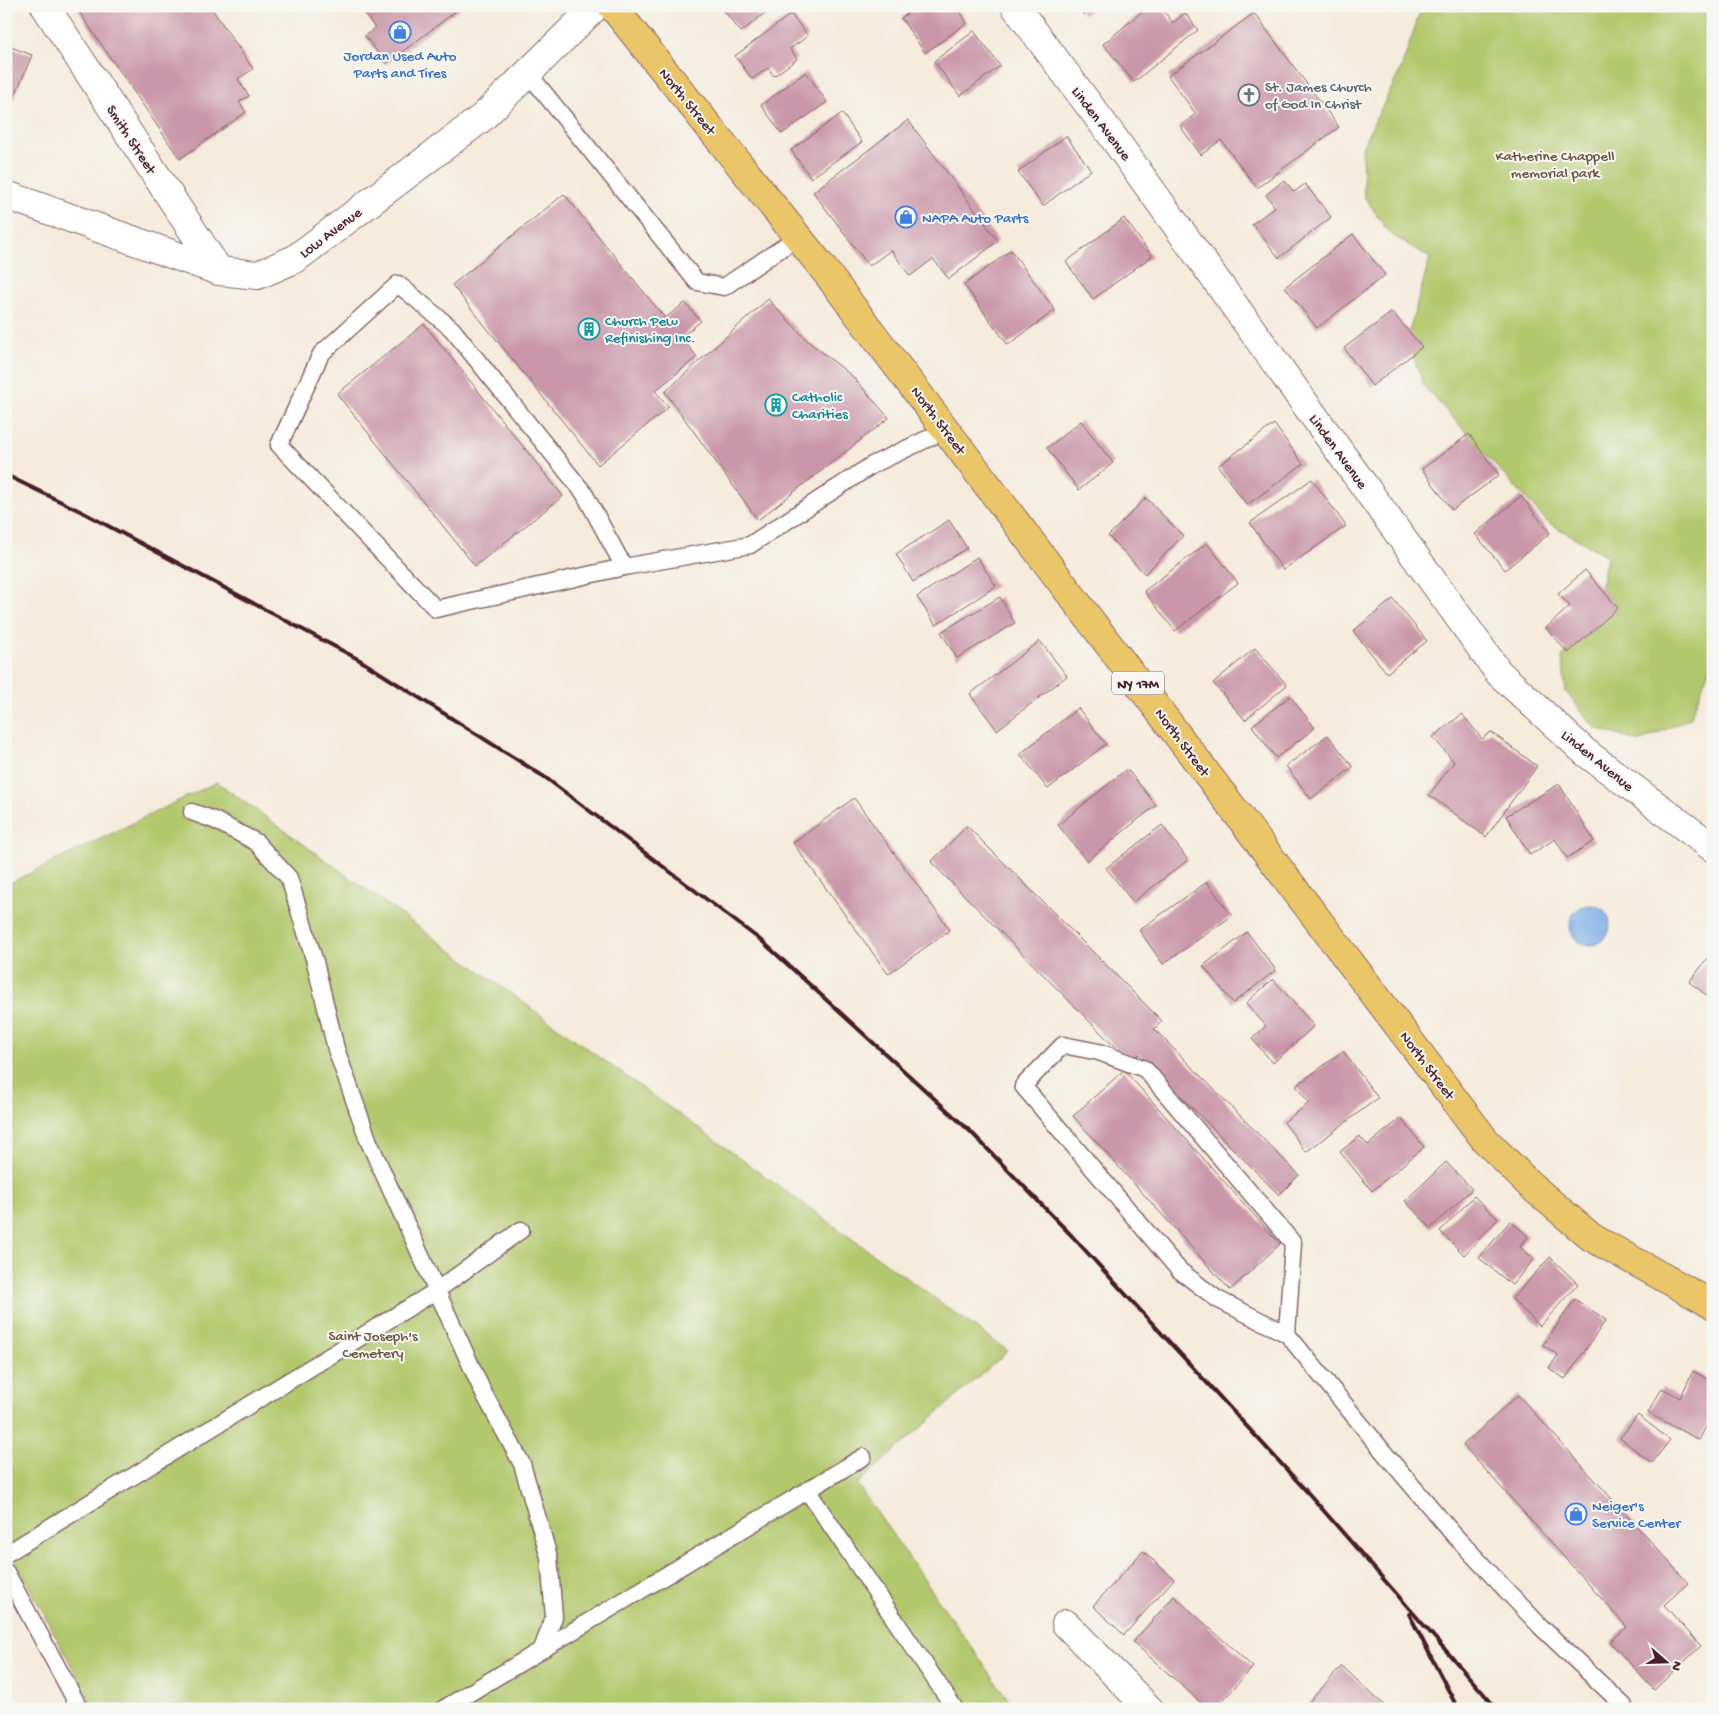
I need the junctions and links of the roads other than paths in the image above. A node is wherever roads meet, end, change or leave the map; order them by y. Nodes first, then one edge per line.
1 (45, 6) edge
2 (596, 6) edge
3 (612, 6) edge
4 (1015, 6) edge
5 (528, 73) junction
6 (6, 195) edge
7 (798, 237) junction
8 (219, 272) junction
9 (946, 430) junction
10 (624, 568) junction
11 (192, 812) dead end
12 (1713, 848) edge
13 (521, 1230) dead end
14 (436, 1291) junction
15 (1713, 1304) edge
16 (1286, 1334) junction
17 (863, 1457) dead end
18 (807, 1490) junction
19 (6, 1554) edge
20 (6, 1572) edge
21 (1066, 1624) dead end
22 (542, 1649) junction
23 (1628, 1708) edge
24 (80, 1709) edge
25 (443, 1709) edge
26 (955, 1709) edge
27 (1149, 1709) edge

1 - 8 street, Smith Street
2 - 5 street, Low Avenue
3 - 7 main road, North Street / NY 17M
4 - 12 street, Linden Avenue
5 - 7 lane
5 - 8 street, Low Avenue
6 - 8 street, Low Avenue
7 - 9 main road, North Street / NY 17M
9 - 10 lane
9 - 15 main road, North Street / NY 17M
10 - 10 lane
11 - 14 lane
13 - 14 lane
14 - 19 lane
14 - 22 lane
16 - 16 lane
16 - 23 lane
17 - 18 lane
18 - 22 lane
18 - 26 lane
20 - 24 lane
21 - 27 street
22 - 25 lane

